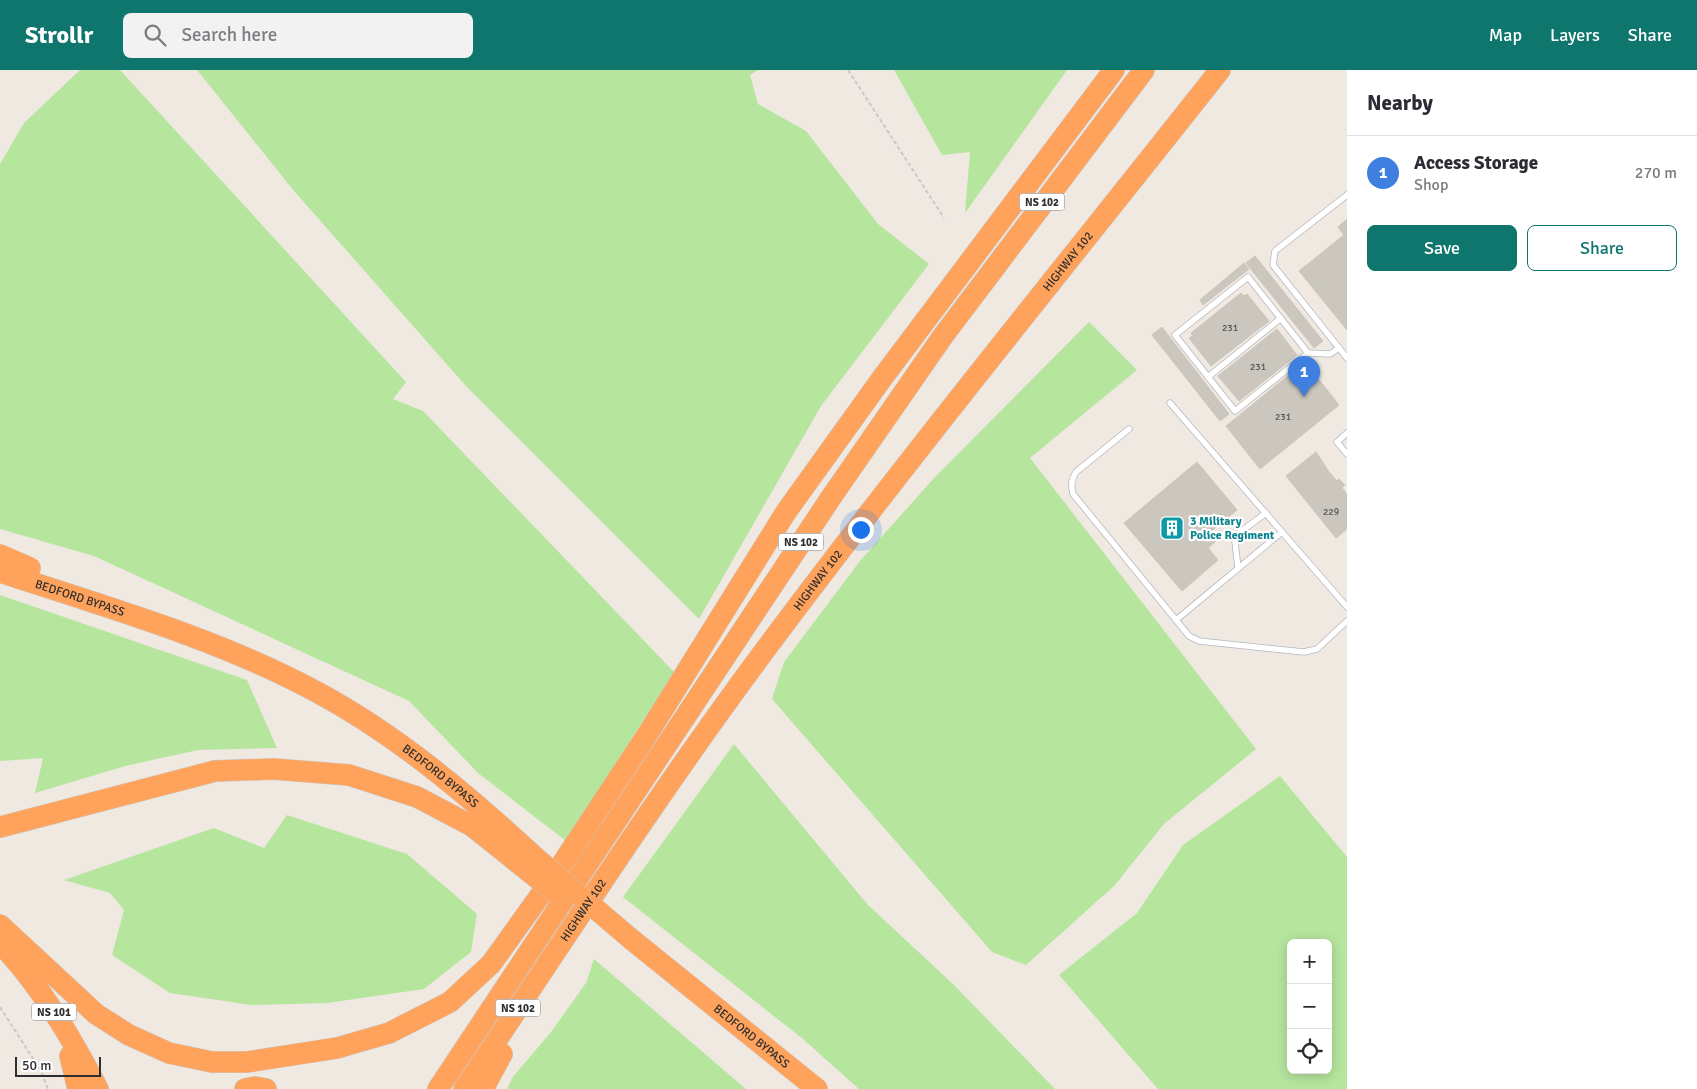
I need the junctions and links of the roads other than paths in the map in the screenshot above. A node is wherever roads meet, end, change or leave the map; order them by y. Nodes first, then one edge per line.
1 (1114, 70) edge
2 (1144, 70) edge
3 (1220, 70) edge
4 (1238, 70) edge
5 (1158, 149) junction
6 (1347, 195) edge
7 (941, 298) junction
8 (1281, 318) junction
9 (1339, 348) junction
10 (1308, 353) junction
11 (1347, 358) edge
12 (1208, 377) junction
13 (1170, 403) dead end
14 (1129, 429) dead end
15 (1347, 433) edge
16 (1347, 454) edge
17 (1266, 513) junction
18 (1282, 532) junction
19 (0, 555) edge
20 (1238, 568) junction
21 (0, 572) edge
22 (1347, 606) edge
23 (1176, 620) junction
24 (1347, 621) edge
25 (206, 641) junction
26 (662, 751) junction
27 (0, 827) edge
28 (531, 864) junction
29 (0, 925) edge
30 (572, 927) junction
31 (0, 943) edge
32 (628, 943) junction
33 (0, 957) edge
34 (70, 1056) junction
35 (78, 1089) edge
36 (88, 1089) edge
37 (98, 1089) edge
38 (245, 1089) edge
39 (266, 1089) edge
40 (438, 1089) edge
41 (464, 1089) edge
42 (483, 1089) edge
43 (798, 1089) edge
44 (817, 1089) edge

1 - 7 highway
2 - 26 highway, HIGHWAY 102 / NS 102
3 - 5 highway, HIGHWAY 102 / NS 102
4 - 5 highway
5 - 30 highway, HIGHWAY 102 / NS 102
6 - 9 lane
7 - 26 highway
7 - 29 highway
8 - 10 lane
8 - 12 lane
8 - 12 lane
9 - 10 lane
9 - 11 lane
10 - 12 lane
13 - 17 lane
14 - 23 lane
15 - 16 lane
17 - 18 lane
17 - 20 lane
18 - 20 lane
18 - 22 lane
19 - 25 highway
20 - 23 lane
21 - 25 highway, BEDFORD BYPASS
23 - 24 lane
25 - 28 highway, BEDFORD BYPASS
26 - 40 highway, HIGHWAY 102 / NS 102
27 - 28 highway, BEDFORD BYPASS
28 - 32 highway, BEDFORD BYPASS, bridge
30 - 41 highway, HIGHWAY 102 / NS 102
30 - 42 highway
31 - 37 highway, NS 101
32 - 43 highway, BEDFORD BYPASS
32 - 44 highway, BEDFORD BYPASS
33 - 34 highway, NS 101
34 - 35 highway
34 - 36 highway, NS 101
38 - 39 highway

